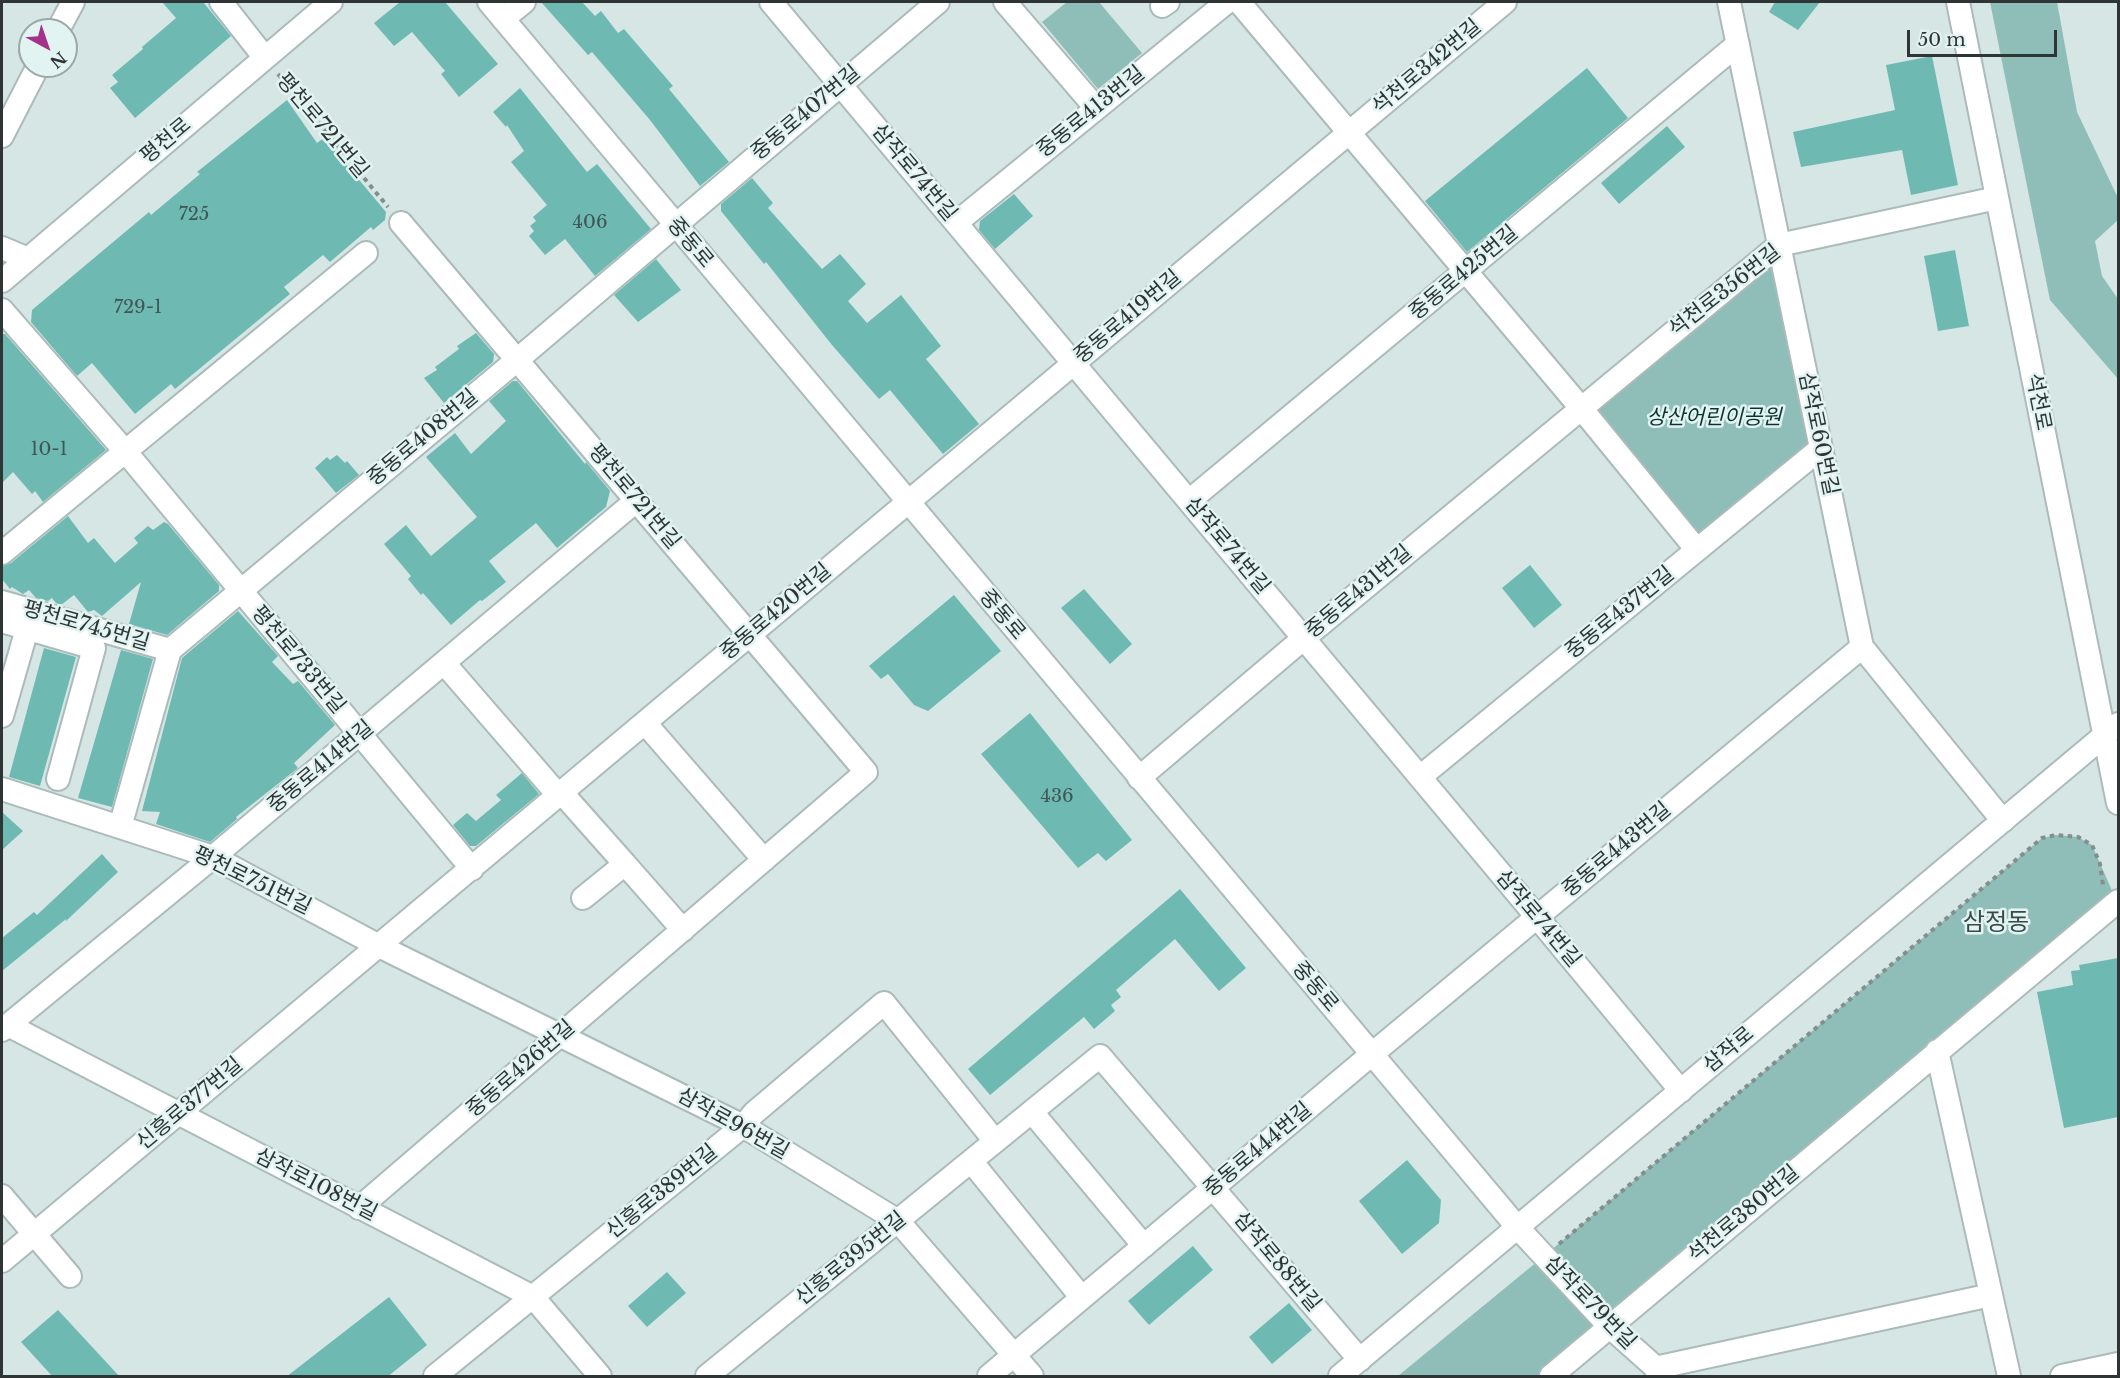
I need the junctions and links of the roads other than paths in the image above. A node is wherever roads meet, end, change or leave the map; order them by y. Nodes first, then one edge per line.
1 (73, 2) edge
2 (221, 2) edge
3 (332, 2) edge
4 (489, 2) edge
5 (524, 2) edge
6 (771, 2) edge
7 (938, 2) edge
8 (1005, 2) edge
9 (1227, 2) edge
10 (1239, 2) edge
11 (1505, 2) edge
12 (1729, 2) edge
13 (1958, 2) edge
14 (64, 18) edge
15 (504, 19) junction
16 (1738, 44) junction
17 (265, 58) junction
18 (32, 78) edge
19 (840, 84) junction
20 (1096, 108) junction
21 (1348, 132) junction
22 (2, 136) edge
23 (1997, 198) junction
24 (401, 223) road end
25 (956, 223) junction
26 (675, 224) junction
27 (1779, 245) junction
28 (2, 248) edge
29 (366, 253) dead end
30 (28, 259) junction
31 (1466, 271) junction
32 (2, 281) edge
33 (2, 310) edge
34 (517, 360) junction
35 (1073, 363) junction
36 (1581, 408) junction
37 (1820, 449) junction
38 (125, 452) junction
39 (637, 500) junction
40 (907, 501) junction
41 (1189, 501) junction
42 (1697, 550) junction
43 (2, 553) edge
44 (241, 591) junction
45 (2, 602) edge
46 (2, 621) edge
47 (27, 629) junction
48 (750, 634) junction
49 (1304, 638) junction
50 (1862, 647) junction
51 (171, 650) junction
52 (444, 663) junction
53 (2, 716) edge
54 (645, 723) junction
55 (359, 734) junction
56 (2114, 734) edge
57 (866, 772) joint
58 (1420, 777) junction
59 (1139, 778) junction
60 (58, 779) dead end
61 (2, 789) edge
62 (562, 793) junction
63 (2118, 803) edge
64 (2003, 820) junction
65 (120, 827) junction
66 (213, 857) junction
67 (620, 859) junction
68 (764, 860) junction
69 (472, 869) junction
70 (2111, 893) edge
71 (583, 898) dead end
72 (1537, 917) junction
73 (683, 930) junction
74 (379, 946) junction
75 (5, 1027) edge
76 (560, 1035) junction
77 (1937, 1051) junction
78 (1372, 1054) junction
79 (1100, 1056) joint
80 (1681, 1091) junction
81 (1032, 1112) junction
82 (178, 1114) junction
83 (743, 1126) junction
84 (995, 1141) junction
85 (971, 1161) junction
86 (1213, 1188) junction
87 (2, 1196) edge
88 (359, 1208) junction
89 (898, 1221) junction
90 (1518, 1228) junction
91 (33, 1235) junction
92 (1144, 1246) junction
93 (2, 1261) edge
94 (70, 1276) dead end
95 (1991, 1295) junction
96 (532, 1297) junction
97 (1082, 1298) junction
98 (1610, 1327) junction
99 (1014, 1356) junction
100 (1360, 1360) junction
101 (2118, 1364) edge
102 (1660, 1372) edge
103 (592, 1374) edge
104 (435, 1377) edge
105 (707, 1377) edge
106 (989, 1377) edge
107 (1032, 1377) edge
108 (1340, 1377) edge
109 (1551, 1377) edge
110 (2009, 1377) edge
111 (2062, 1377) edge

1 - 14 street
2 - 17 street
3 - 17 street, 평천로
4 - 15 street, 중동로
5 - 15 street
6 - 19 street, 삼작로74번길
7 - 19 street, 중동로407번길
8 - 20 street
9 - 20 street, 중동로413번길
10 - 21 street
11 - 21 street, 석천로342번길
12 - 16 street, 삼작로60번길
13 - 23 street, 석천로
15 - 26 street, 중동로
16 - 27 street, 삼작로60번길
16 - 31 street, 중동로425번길
17 - 30 street, 평천로
18 - 22 street
19 - 25 street, 삼작로74번길
19 - 26 street, 중동로407번길
20 - 25 street, 중동로413번길
21 - 31 street
21 - 35 street, 중동로419번길
23 - 27 street, 석천로356번길
23 - 56 street, 석천로
24 - 34 street, 평천로721번길
25 - 35 street, 삼작로74번길
26 - 34 street, 중동로408번길
26 - 40 street, 중동로
27 - 36 street, 석천로356번길
27 - 37 street, 삼작로60번길
28 - 30 street
29 - 38 street
30 - 32 street, 평천로
31 - 36 street
31 - 41 street, 중동로425번길
33 - 38 street, 평천로733번길
34 - 39 street, 평천로721번길
34 - 44 street, 중동로408번길
35 - 40 street, 중동로419번길
35 - 41 street, 삼작로74번길
36 - 42 street
36 - 49 street, 중동로431번길
37 - 42 street, 중동로437번길
37 - 50 street, 삼작로60번길
38 - 43 street
38 - 44 street, 평천로733번길
39 - 48 street, 평천로721번길
39 - 52 street, 중동로414번길
40 - 48 street, 중동로420번길
40 - 59 street, 중동로
41 - 49 street, 삼작로74번길
42 - 58 street, 중동로437번길
44 - 51 street, 중동로408번길
44 - 55 street, 평천로733번길
45 - 51 street, 평천로745번길
46 - 47 street
47 - 53 street
47 - 60 street
48 - 54 street, 중동로420번길
48 - 57 street, 평천로721번길
49 - 58 street, 삼작로74번길
49 - 59 street, 중동로431번길
50 - 64 street, 삼작로60번길
50 - 72 street, 중동로443번길
51 - 65 street
52 - 55 street, 중동로414번길
52 - 62 street
54 - 62 street, 중동로420번길
54 - 68 street
55 - 66 street, 중동로414번길
55 - 69 street, 평천로733번길
56 - 63 street, 석천로
56 - 64 street, 삼작로
57 - 68 street, 중동로426번길
58 - 72 street, 삼작로74번길
59 - 78 street, 중동로
61 - 65 street, 평천로751번길
62 - 67 street
62 - 69 street, 중동로420번길
64 - 80 street, 삼작로
65 - 66 street, 평천로751번길
66 - 74 street, 평천로751번길
66 - 75 street, 중동로414번길
67 - 71 street
67 - 73 street
68 - 73 street, 중동로426번길
69 - 74 street, 중동로420번길
70 - 77 street, 석천로380번길
72 - 78 street, 중동로443번길
72 - 80 street, 삼작로74번길
73 - 76 street, 중동로426번길
74 - 76 street, 삼작로96번길
74 - 82 street, 신흥로377번길
75 - 82 street, 삼작로108번길
76 - 83 street, 삼작로96번길
76 - 88 street, 중동로426번길
77 - 95 street
77 - 98 street, 석천로380번길
78 - 86 street, 중동로444번길
78 - 90 street, 중동로
79 - 81 street, 신흥로395번길
79 - 86 street, 삼작로88번길
80 - 90 street, 삼작로
81 - 84 street, 신흥로395번길
81 - 92 street
82 - 88 street, 삼작로108번길
82 - 91 street, 신흥로377번길
83 - 84 street, 신흥로389번길
83 - 89 street, 삼작로96번길
83 - 96 street, 신흥로389번길
84 - 85 street, 신흥로395번길
85 - 89 street, 신흥로395번길
85 - 97 street
86 - 92 street, 중동로444번길
86 - 100 street, 삼작로88번길
87 - 91 street
88 - 96 street, 삼작로108번길
89 - 99 street, 삼작로96번길
89 - 105 street, 신흥로395번길
90 - 98 street, 삼작로79번길
90 - 100 street, 삼작로
91 - 93 street, 신흥로377번길
91 - 94 street
92 - 97 street, 중동로444번길
95 - 102 street
95 - 110 street
96 - 103 street, 삼작로108번길
96 - 104 street, 신흥로389번길
97 - 99 street, 중동로444번길
98 - 102 street, 삼작로79번길
98 - 109 street, 석천로380번길
99 - 106 street, 중동로444번길
99 - 107 street, 삼작로96번길
100 - 108 street, 삼작로
101 - 111 street

